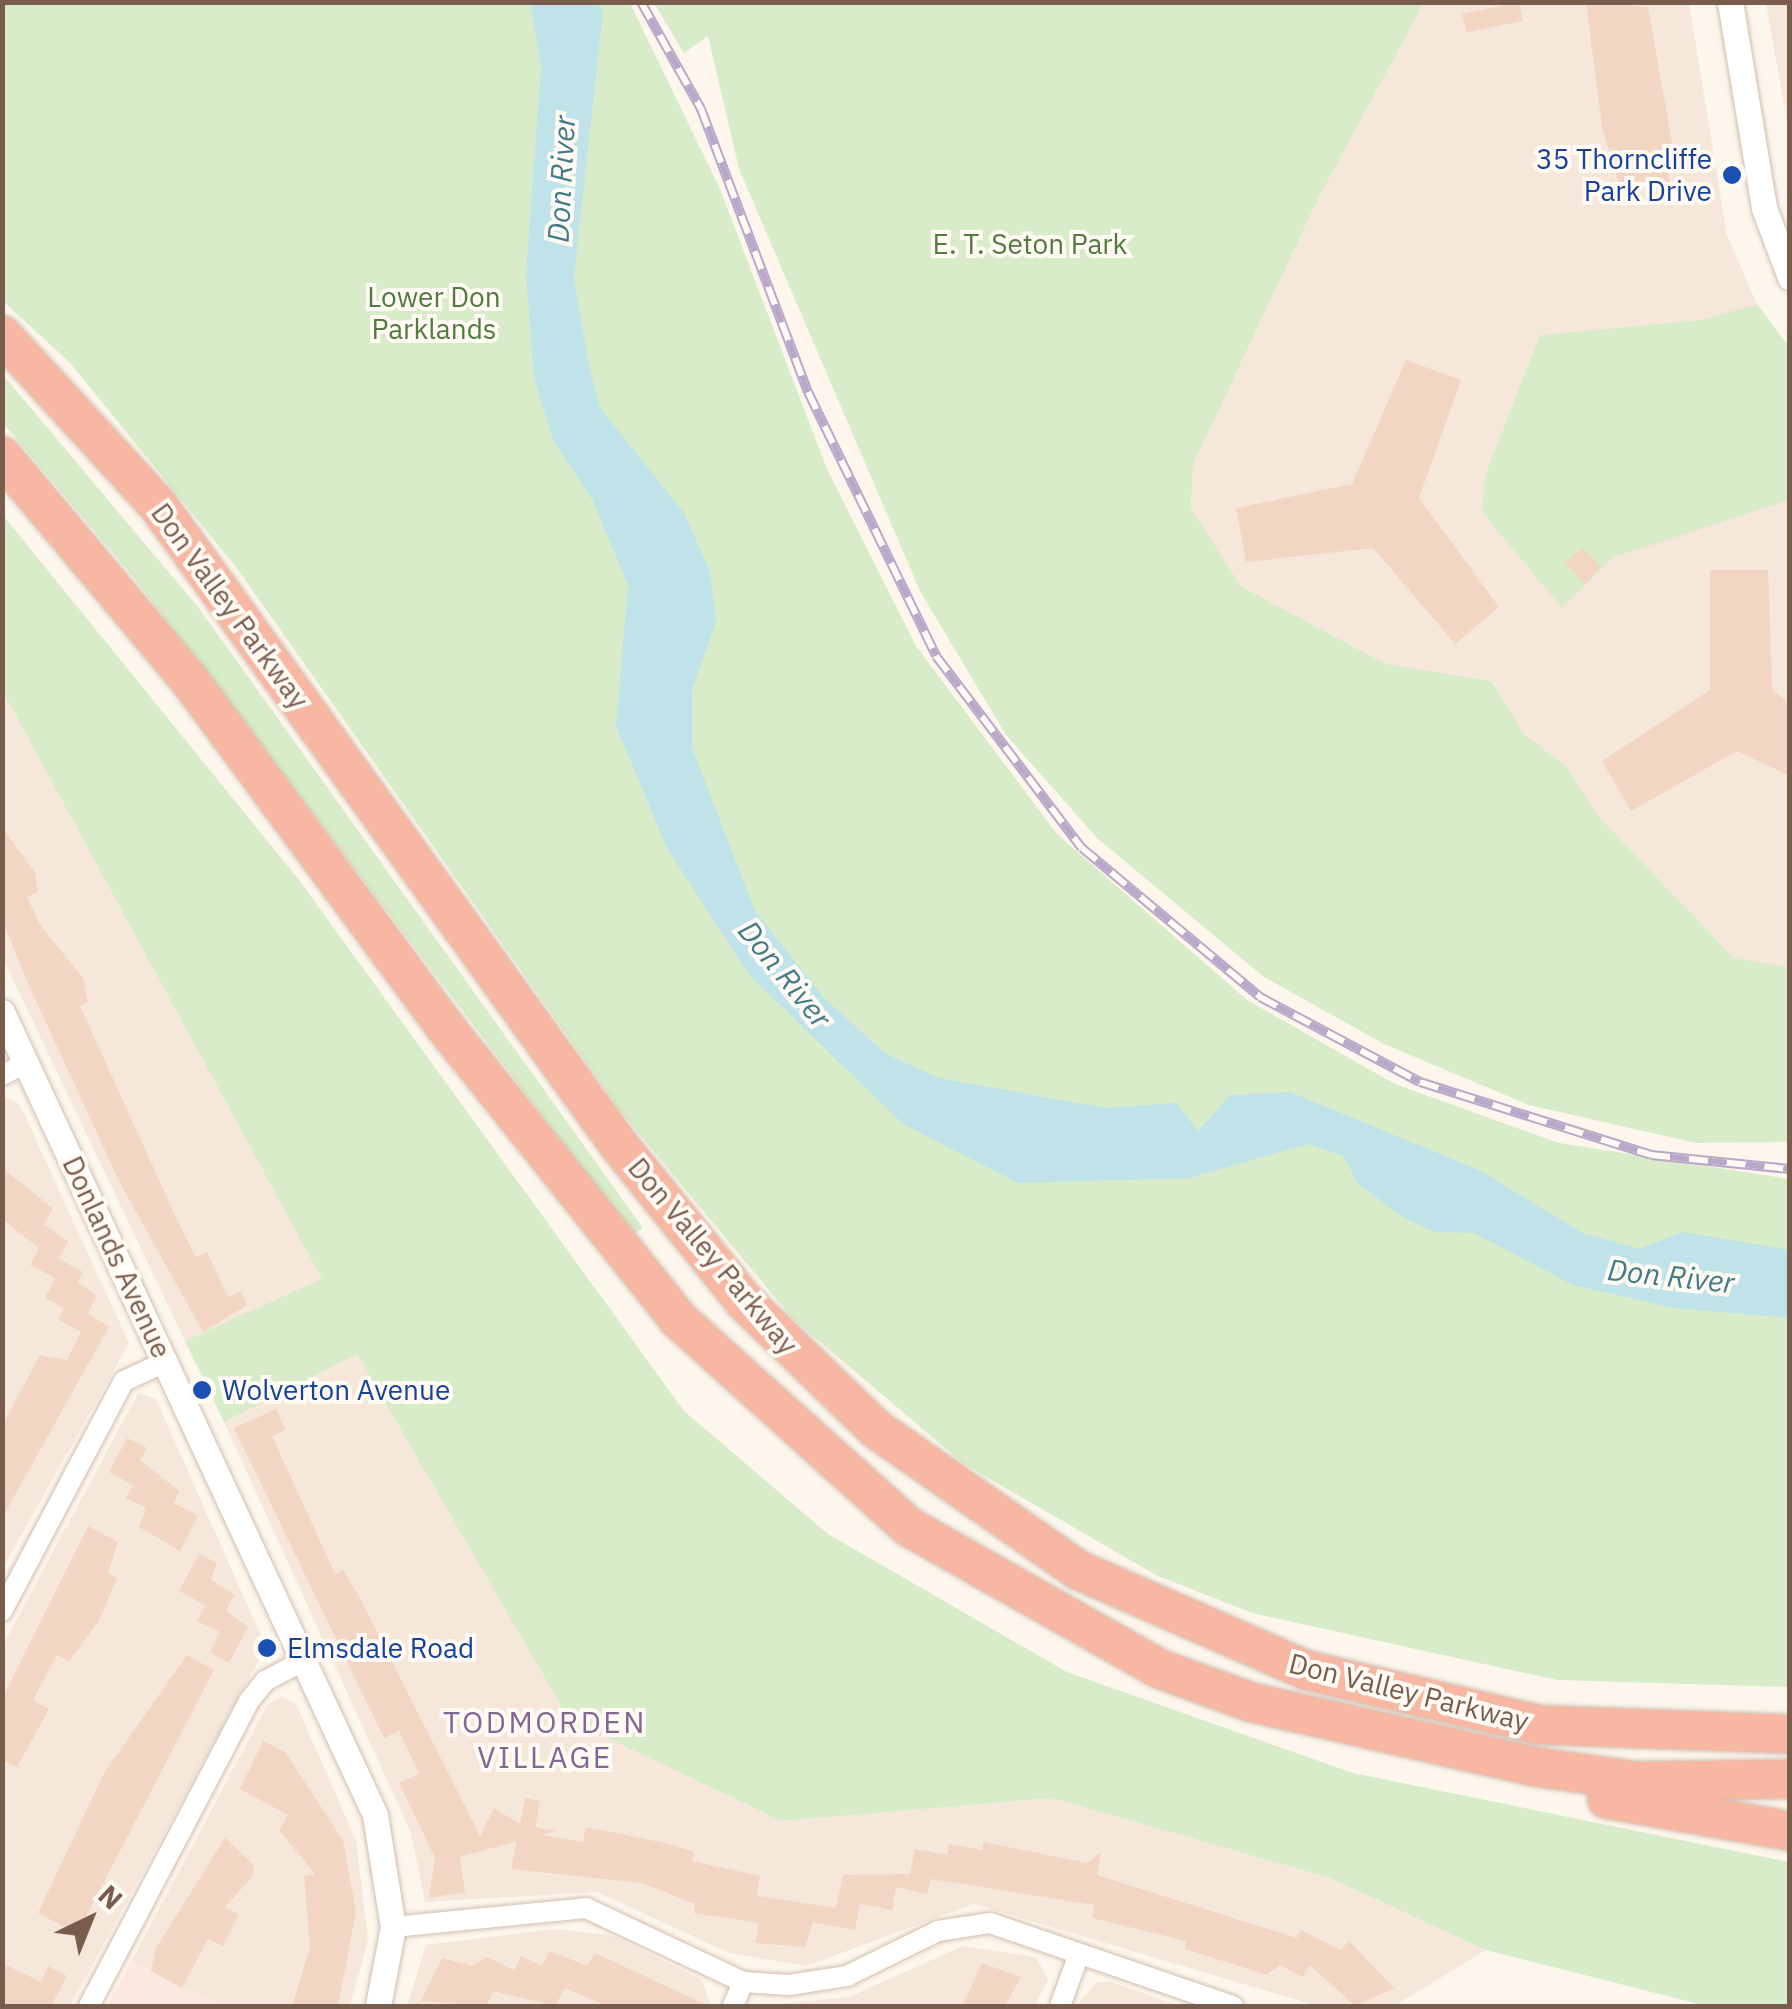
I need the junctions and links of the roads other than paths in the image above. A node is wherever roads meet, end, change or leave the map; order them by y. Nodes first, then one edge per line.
1 (1730, 2) edge
2 (1790, 277) edge
3 (2, 335) edge
4 (2, 456) edge
5 (2, 1012) edge
6 (28, 1063) junction
7 (2, 1075) edge
8 (165, 1362) junction
9 (2, 1611) edge
10 (305, 1660) junction
11 (1781, 1731) edge
12 (1536, 1767) junction
13 (1790, 1779) edge
14 (1790, 1832) edge
15 (394, 1926) junction
16 (1079, 1954) junction
17 (744, 1982) junction
18 (89, 2006) edge
19 (378, 2006) edge
20 (733, 2006) edge
21 (1060, 2006) edge
22 (1233, 2006) edge

1 - 2 street
3 - 11 highway, Don Valley Parkway
4 - 12 highway, Don Valley Parkway
5 - 6 street, Donlands Avenue
6 - 7 street
6 - 8 street, Donlands Avenue
8 - 9 street
8 - 10 street, Donlands Avenue
10 - 15 street, Donlands Avenue
10 - 18 street
12 - 13 highway, Don Valley Parkway
12 - 14 highway
15 - 17 street
15 - 19 street, Donlands Avenue
16 - 17 street
16 - 21 street
16 - 22 street
17 - 20 street

